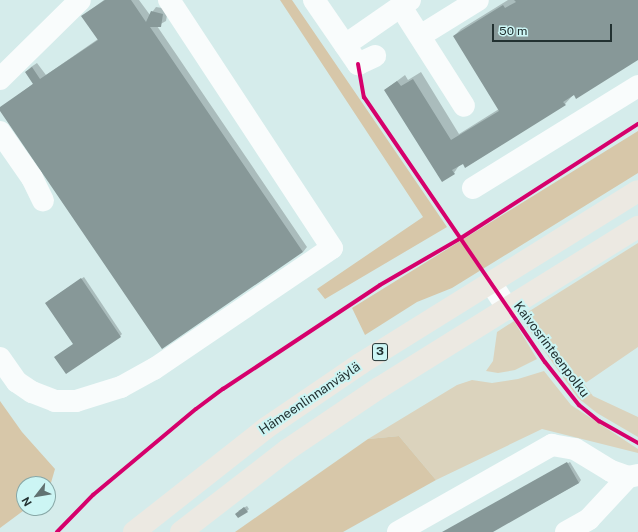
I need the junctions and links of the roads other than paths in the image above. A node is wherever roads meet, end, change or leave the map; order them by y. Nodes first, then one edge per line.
1 (80, 0) edge
2 (169, 0) edge
3 (314, 0) edge
4 (478, 0) edge
5 (406, 3) edge
6 (420, 36) junction
7 (345, 45) junction
8 (374, 56) dead end
9 (0, 79) edge
10 (638, 86) edge
11 (464, 106) dead end
12 (0, 132) edge
13 (473, 188) dead end
14 (638, 191) edge
15 (43, 201) dead end
16 (638, 227) edge
17 (491, 283) junction
18 (508, 309) junction
19 (0, 358) edge
20 (633, 476) edge
21 (134, 532) edge
22 (181, 532) edge
23 (398, 532) edge
24 (566, 532) edge

1 - 9 street
2 - 19 street
3 - 7 street
4 - 6 street
5 - 6 street
5 - 7 street
6 - 11 street
7 - 8 street
10 - 13 street
12 - 15 street
14 - 17 highway, Hämeenlinnanväylä / 3
16 - 18 highway, 3
17 - 18 street
17 - 21 highway, Hämeenlinnanväylä / 3
18 - 22 highway, 3
20 - 23 street
20 - 24 street

